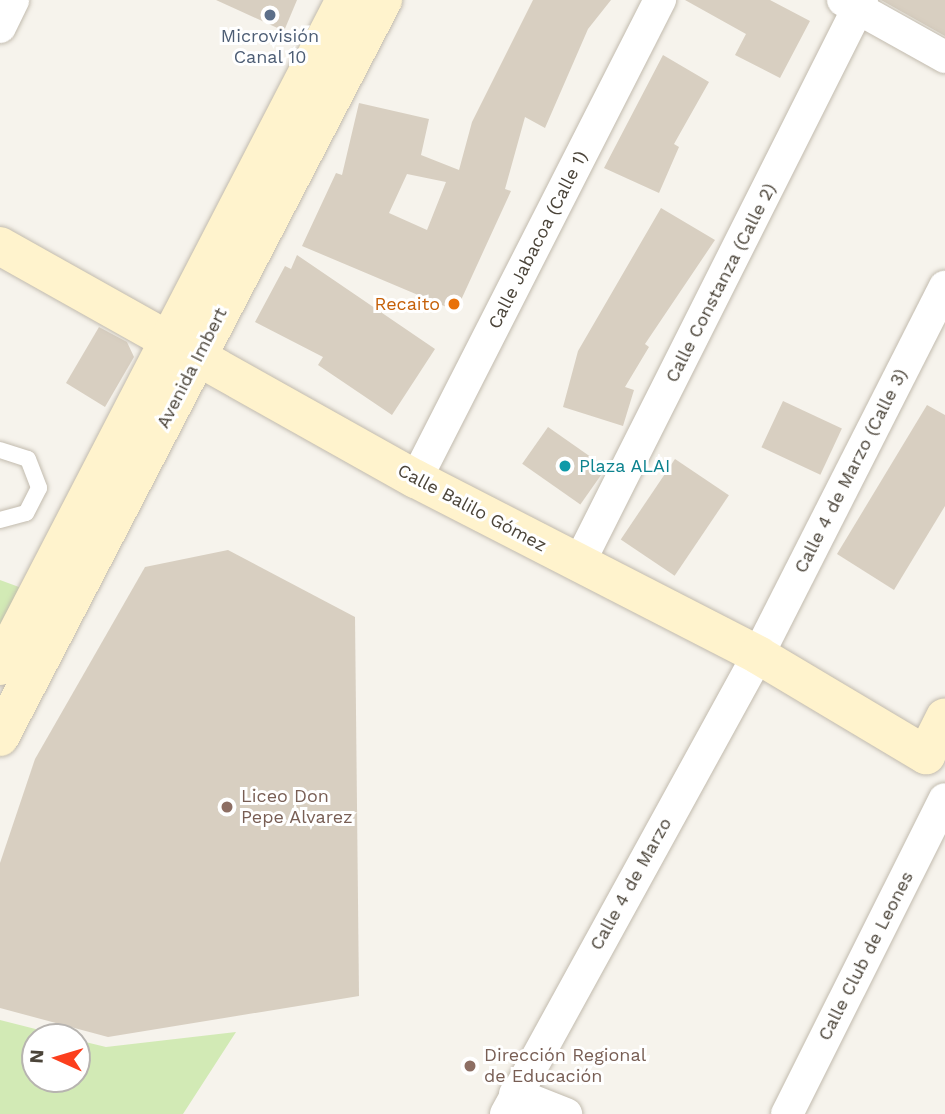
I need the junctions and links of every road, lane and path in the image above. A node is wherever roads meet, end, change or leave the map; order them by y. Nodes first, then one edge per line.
1 (13, 0) edge
2 (345, 0) edge
3 (383, 0) edge
4 (660, 0) edge
5 (854, 3) edge
6 (0, 27) edge
7 (945, 57) edge
8 (0, 246) edge
9 (945, 287) edge
10 (182, 349) junction
11 (0, 450) edge
12 (416, 480) junction
13 (0, 520) edge
14 (578, 565) junction
15 (758, 655) junction
16 (0, 666) edge
17 (945, 717) edge
18 (0, 737) edge
19 (935, 761) edge
20 (945, 799) edge
21 (510, 1104) edge
22 (566, 1114) edge
23 (787, 1114) edge

1 - 6 street
2 - 10 main road, Avenida Imbert
3 - 10 main road, Avenida Imbert
4 - 12 street, Calle Jabacoa (Calle 1)
5 - 7 street
5 - 14 street, Calle Constanza (Calle 2)
8 - 10 main road, Calle Balilo Gómez
9 - 15 street, Calle 4 de Marzo (Calle 3)
10 - 12 main road, Calle Balilo Gómez
10 - 16 main road, Avenida Imbert
10 - 18 main road, Avenida Imbert
11 - 13 lane
12 - 14 main road, Calle Balilo Gómez
14 - 15 main road, Calle Balilo Gómez
15 - 19 main road, Calle Balilo Gómez
15 - 21 street, Calle 4 de Marzo
17 - 19 main road
20 - 23 street, Calle Club de Leones
21 - 22 street

